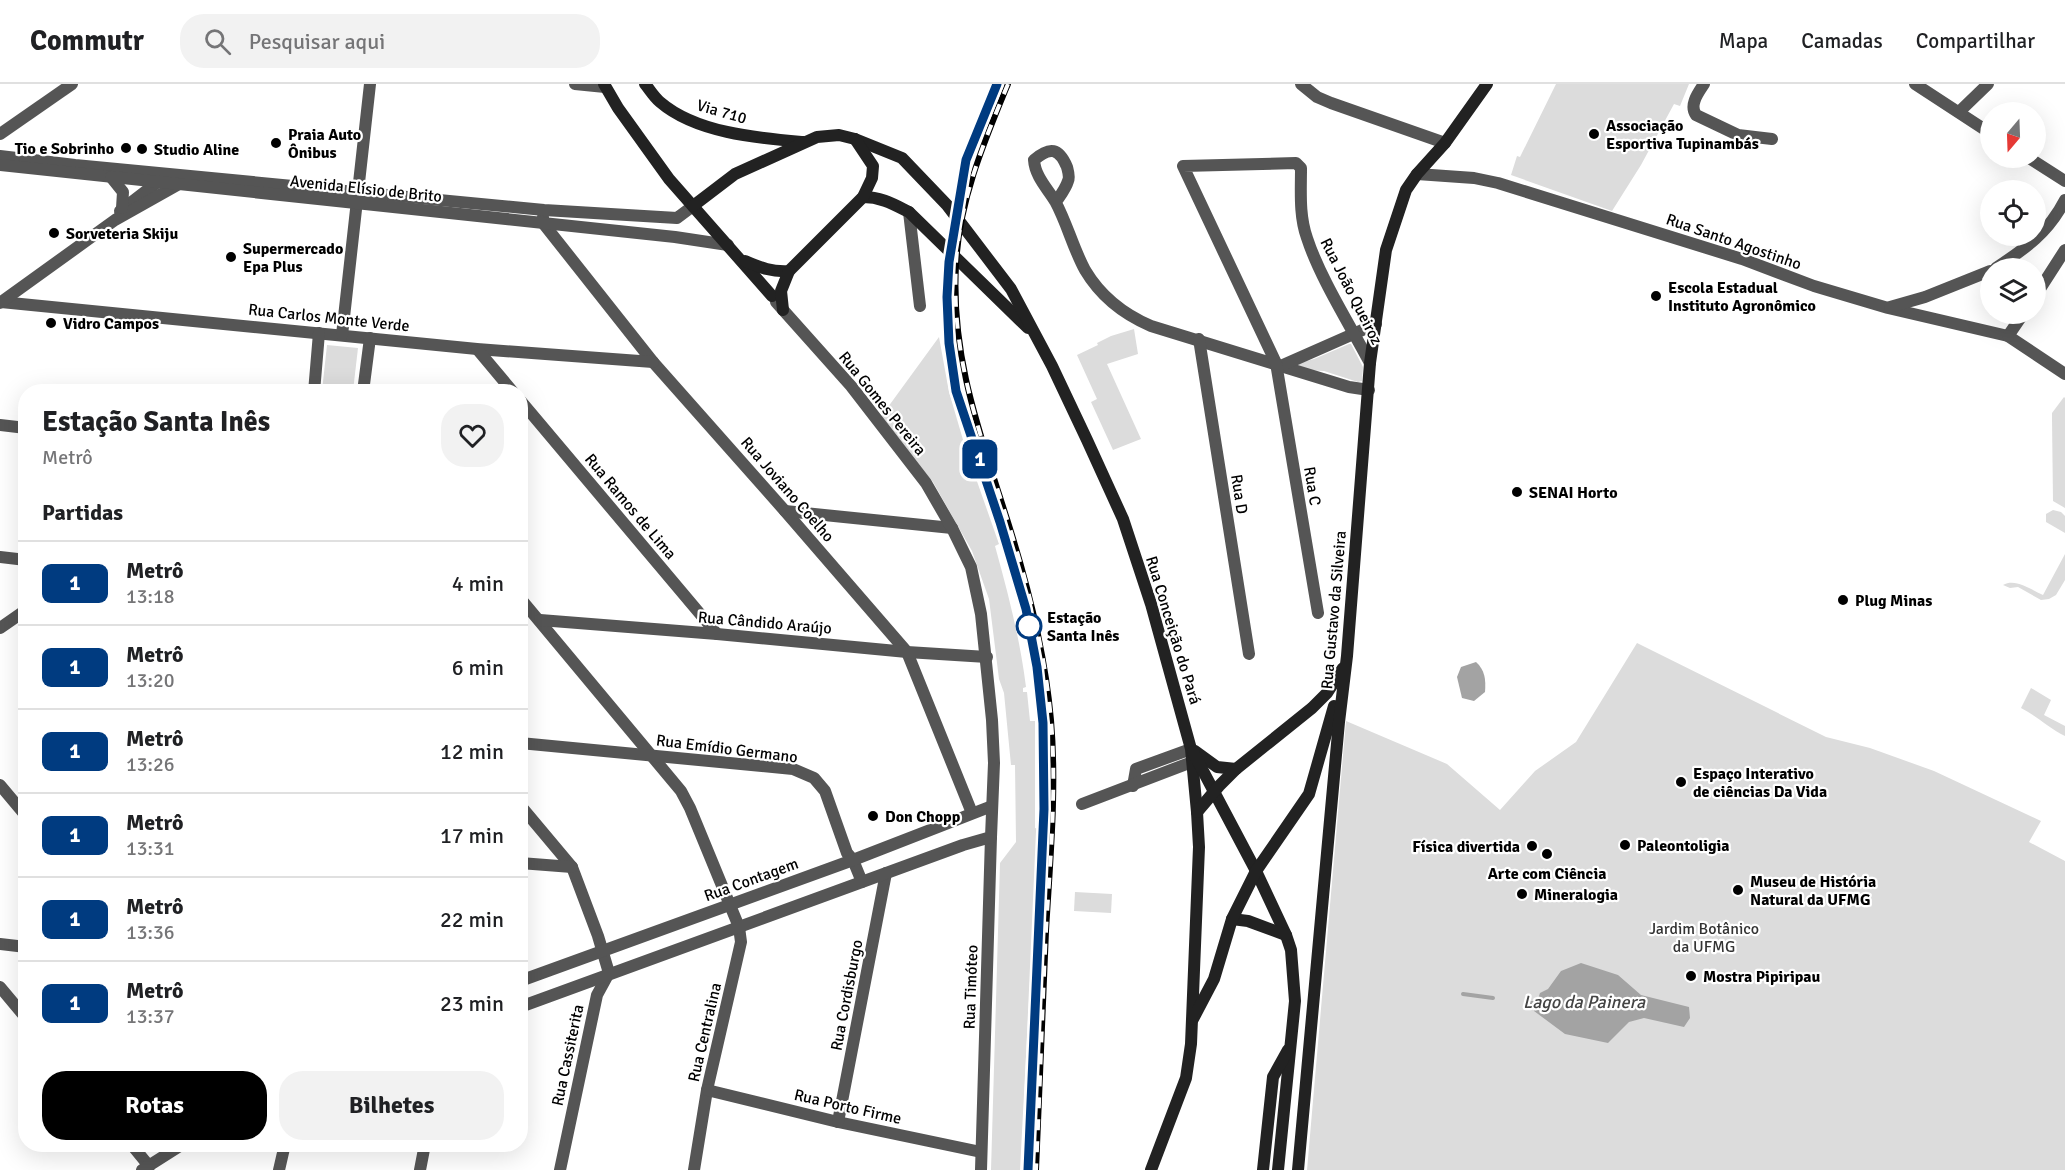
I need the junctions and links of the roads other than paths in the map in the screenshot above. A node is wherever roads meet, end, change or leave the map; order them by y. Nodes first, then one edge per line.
1 (72, 84) edge
2 (370, 84) edge
3 (575, 84) edge
4 (645, 84) edge
5 (1301, 84) edge
6 (1487, 84) edge
7 (1704, 84) edge
8 (1915, 84) edge
9 (1988, 84) edge
10 (605, 86) edge
11 (1959, 112) junction
12 (1980, 126) edge
13 (0, 134) edge
14 (855, 139) junction
15 (1772, 139) dead end
16 (804, 142) junction
17 (1445, 143) junction
18 (0, 156) edge
19 (0, 165) edge
20 (1183, 166) joint
21 (2045, 168) edge
22 (1417, 174) junction
23 (111, 177) junction
24 (164, 178) junction
25 (2065, 181) edge
26 (179, 184) junction
27 (863, 197) junction
28 (357, 198) junction
29 (2065, 200) edge
30 (1056, 202) dead end
31 (693, 206) junction
32 (122, 208) junction
33 (909, 212) junction
34 (544, 216) junction
35 (115, 220) junction
36 (729, 245) junction
37 (2065, 250) edge
38 (2011, 258) edge
39 (742, 260) junction
40 (789, 271) junction
41 (1980, 275) edge
42 (2046, 279) edge
43 (772, 296) joint
44 (1, 302) edge
45 (920, 306) dead end
46 (1888, 308) junction
47 (783, 310) junction
48 (1376, 324) junction
49 (2016, 324) edge
50 (320, 333) junction
51 (1354, 333) junction
52 (1036, 334) junction
53 (342, 335) junction
54 (2008, 336) junction
55 (370, 338) junction
56 (1199, 339) junction
57 (477, 348) junction
58 (654, 362) junction
59 (1370, 363) junction
60 (1280, 364) junction
61 (2065, 374) edge
62 (315, 384) edge
63 (364, 384) edge
64 (506, 384) edge
65 (1369, 390) junction
66 (528, 409) edge
67 (0, 425) edge
68 (18, 427) edge
69 (785, 511) junction
70 (952, 528) junction
71 (0, 557) edge
72 (18, 559) edge
73 (528, 607) edge
74 (1318, 613) dead end
75 (18, 617) edge
76 (540, 620) junction
77 (0, 628) edge
78 (717, 633) junction
79 (906, 652) junction
80 (1249, 654) dead end
81 (987, 657) junction
82 (1346, 665) junction
83 (528, 744) edge
84 (1191, 749) junction
85 (651, 755) junction
86 (1192, 762) junction
87 (1236, 770) junction
88 (0, 785) edge
89 (1133, 786) junction
90 (1214, 791) junction
91 (1082, 804) dead end
92 (18, 806) edge
93 (992, 806) junction
94 (1197, 812) junction
95 (972, 813) junction
96 (528, 815) edge
97 (991, 837) junction
98 (854, 860) junction
99 (528, 864) edge
100 (572, 867) junction
101 (1256, 871) junction
102 (886, 873) junction
103 (862, 882) junction
104 (729, 904) junction
105 (1232, 920) junction
106 (739, 927) junction
107 (1286, 935) junction
108 (0, 944) edge
109 (18, 946) edge
110 (602, 951) junction
111 (609, 973) junction
112 (528, 978) edge
113 (0, 987) edge
114 (528, 1004) edge
115 (18, 1008) edge
116 (1192, 1022) junction
117 (1291, 1044) junction
118 (707, 1090) junction
119 (838, 1122) junction
120 (136, 1152) edge
121 (171, 1152) edge
122 (283, 1152) edge
123 (423, 1152) edge
124 (981, 1152) junction
125 (147, 1169) edge
126 (279, 1170) edge
127 (420, 1170) edge
128 (560, 1170) edge
129 (694, 1170) edge
130 (981, 1170) edge
131 (1151, 1170) edge
132 (1263, 1170) edge
133 (1278, 1170) edge
134 (1298, 1170) edge

1 - 13 street
2 - 28 street
3 - 10 street
4 - 16 main road, Via 710
5 - 17 street
6 - 17 main road, Rua Gustavo da Silveira
7 - 15 street
8 - 11 street
9 - 11 street
10 - 31 main road, Rua Gomes Pereira
11 - 12 street
14 - 16 main road
14 - 27 main road
14 - 52 main road, Rua Conceição do Pará
16 - 31 main road
17 - 22 main road, Rua Gustavo da Silveira
18 - 24 street, Avenida Elísio de Brito
19 - 23 street, Avenida Elísio de Brito
20 - 51 street, Rua João Queiroz
20 - 60 street, Rua C
21 - 25 street
22 - 46 street, Rua Santo Agostinho
22 - 48 main road, Rua Gustavo da Silveira
23 - 24 street, Avenida Elísio de Brito
23 - 32 street
24 - 26 street, Avenida Elísio de Brito
24 - 28 street, Avenida Elísio de Brito
24 - 32 street
26 - 28 street, Avenida Elísio de Brito
26 - 35 street
27 - 33 main road
27 - 40 main road
28 - 34 street, Avenida Elísio de Brito
28 - 53 street
29 - 38 street
30 - 56 street
31 - 34 street, Avenida Elísio de Brito
31 - 36 main road, Rua Gomes Pereira
32 - 35 street
33 - 45 street
33 - 52 main road
34 - 36 street, Avenida Elísio de Brito
34 - 58 street, Rua Joviano Coelho
35 - 44 street
36 - 39 main road, Rua Gomes Pereira
37 - 42 street
39 - 40 main road
39 - 43 main road, Rua Gomes Pereira
40 - 47 main road
41 - 46 street
43 - 47 street, Rua Gomes Pereira
44 - 50 street, Rua Carlos Monte Verde
46 - 54 street, Rua Santo Agostinho
47 - 70 street, Rua Gomes Pereira
48 - 51 street
48 - 59 main road, Rua Gustavo da Silveira
49 - 54 street
50 - 53 street, Rua Carlos Monte Verde
50 - 62 street
51 - 59 street, Rua João Queiroz
51 - 60 street
52 - 84 main road, Rua Conceição do Pará
53 - 55 street, Rua Carlos Monte Verde
54 - 61 street, Rua Santo Agostinho
55 - 57 street, Rua Carlos Monte Verde
55 - 63 street
56 - 60 street
56 - 80 street, Rua D
57 - 58 street, Rua Carlos Monte Verde
57 - 64 street
58 - 69 street, Rua Joviano Coelho
59 - 65 main road, Rua Gustavo da Silveira
60 - 65 street
60 - 74 street, Rua C
65 - 82 main road, Rua Gustavo da Silveira
66 - 78 street, Rua Ramos de Lima
67 - 68 street
69 - 70 street
69 - 79 street, Rua Joviano Coelho
70 - 81 street, Rua Gomes Pereira
71 - 72 street
73 - 76 street, Rua Centralina
75 - 77 street
76 - 78 street, Rua Cândido Araújo
76 - 85 street, Rua Centralina
78 - 79 street, Rua Cândido Araújo
79 - 81 street, Rua Cândido Araújo
79 - 95 street, Rua Joviano Coelho
81 - 93 street, Rua Gomes Pereira
82 - 87 main road
82 - 101 main road
82 - 134 main road, Rua Gustavo da Silveira
83 - 85 street, Rua Emídio Germano
84 - 86 main road, Rua Conceição do Pará
84 - 87 main road
84 - 89 street
84 - 90 main road
85 - 98 street, Rua Emídio Germano
85 - 104 street, Rua Centralina
86 - 89 street
86 - 94 main road, Rua Conceição do Pará
87 - 90 main road
88 - 92 street
89 - 91 street
90 - 94 main road
90 - 101 main road
93 - 95 street, Rua Contagem
93 - 97 street, Rua Timóteo
94 - 116 main road, Rua Conceição do Pará
95 - 98 street, Rua Contagem
96 - 100 street
97 - 102 street
97 - 124 street, Rua Timóteo
98 - 103 street, Rua Emídio Germano
98 - 104 street, Rua Contagem
99 - 100 street
100 - 110 street
101 - 105 main road
101 - 107 main road
102 - 103 street
102 - 119 street, Rua Cordisburgo
103 - 106 street
104 - 106 street, Rua Centralina
104 - 110 street, Rua Contagem
105 - 107 main road
105 - 116 main road
106 - 111 street
106 - 118 street, Rua Centralina
107 - 117 main road
108 - 109 street
110 - 111 street
110 - 112 street, Rua Contagem
111 - 114 street
111 - 128 street, Rua Cassiterita
113 - 115 street
116 - 131 main road, Rua Conceição do Pará
117 - 132 main road
117 - 133 main road
118 - 119 street, Rua Porto Firme
118 - 129 street, Rua Centralina
119 - 124 street, Rua Porto Firme
120 - 125 street
121 - 125 street
122 - 126 street
123 - 127 street
124 - 130 street, Rua Timóteo

